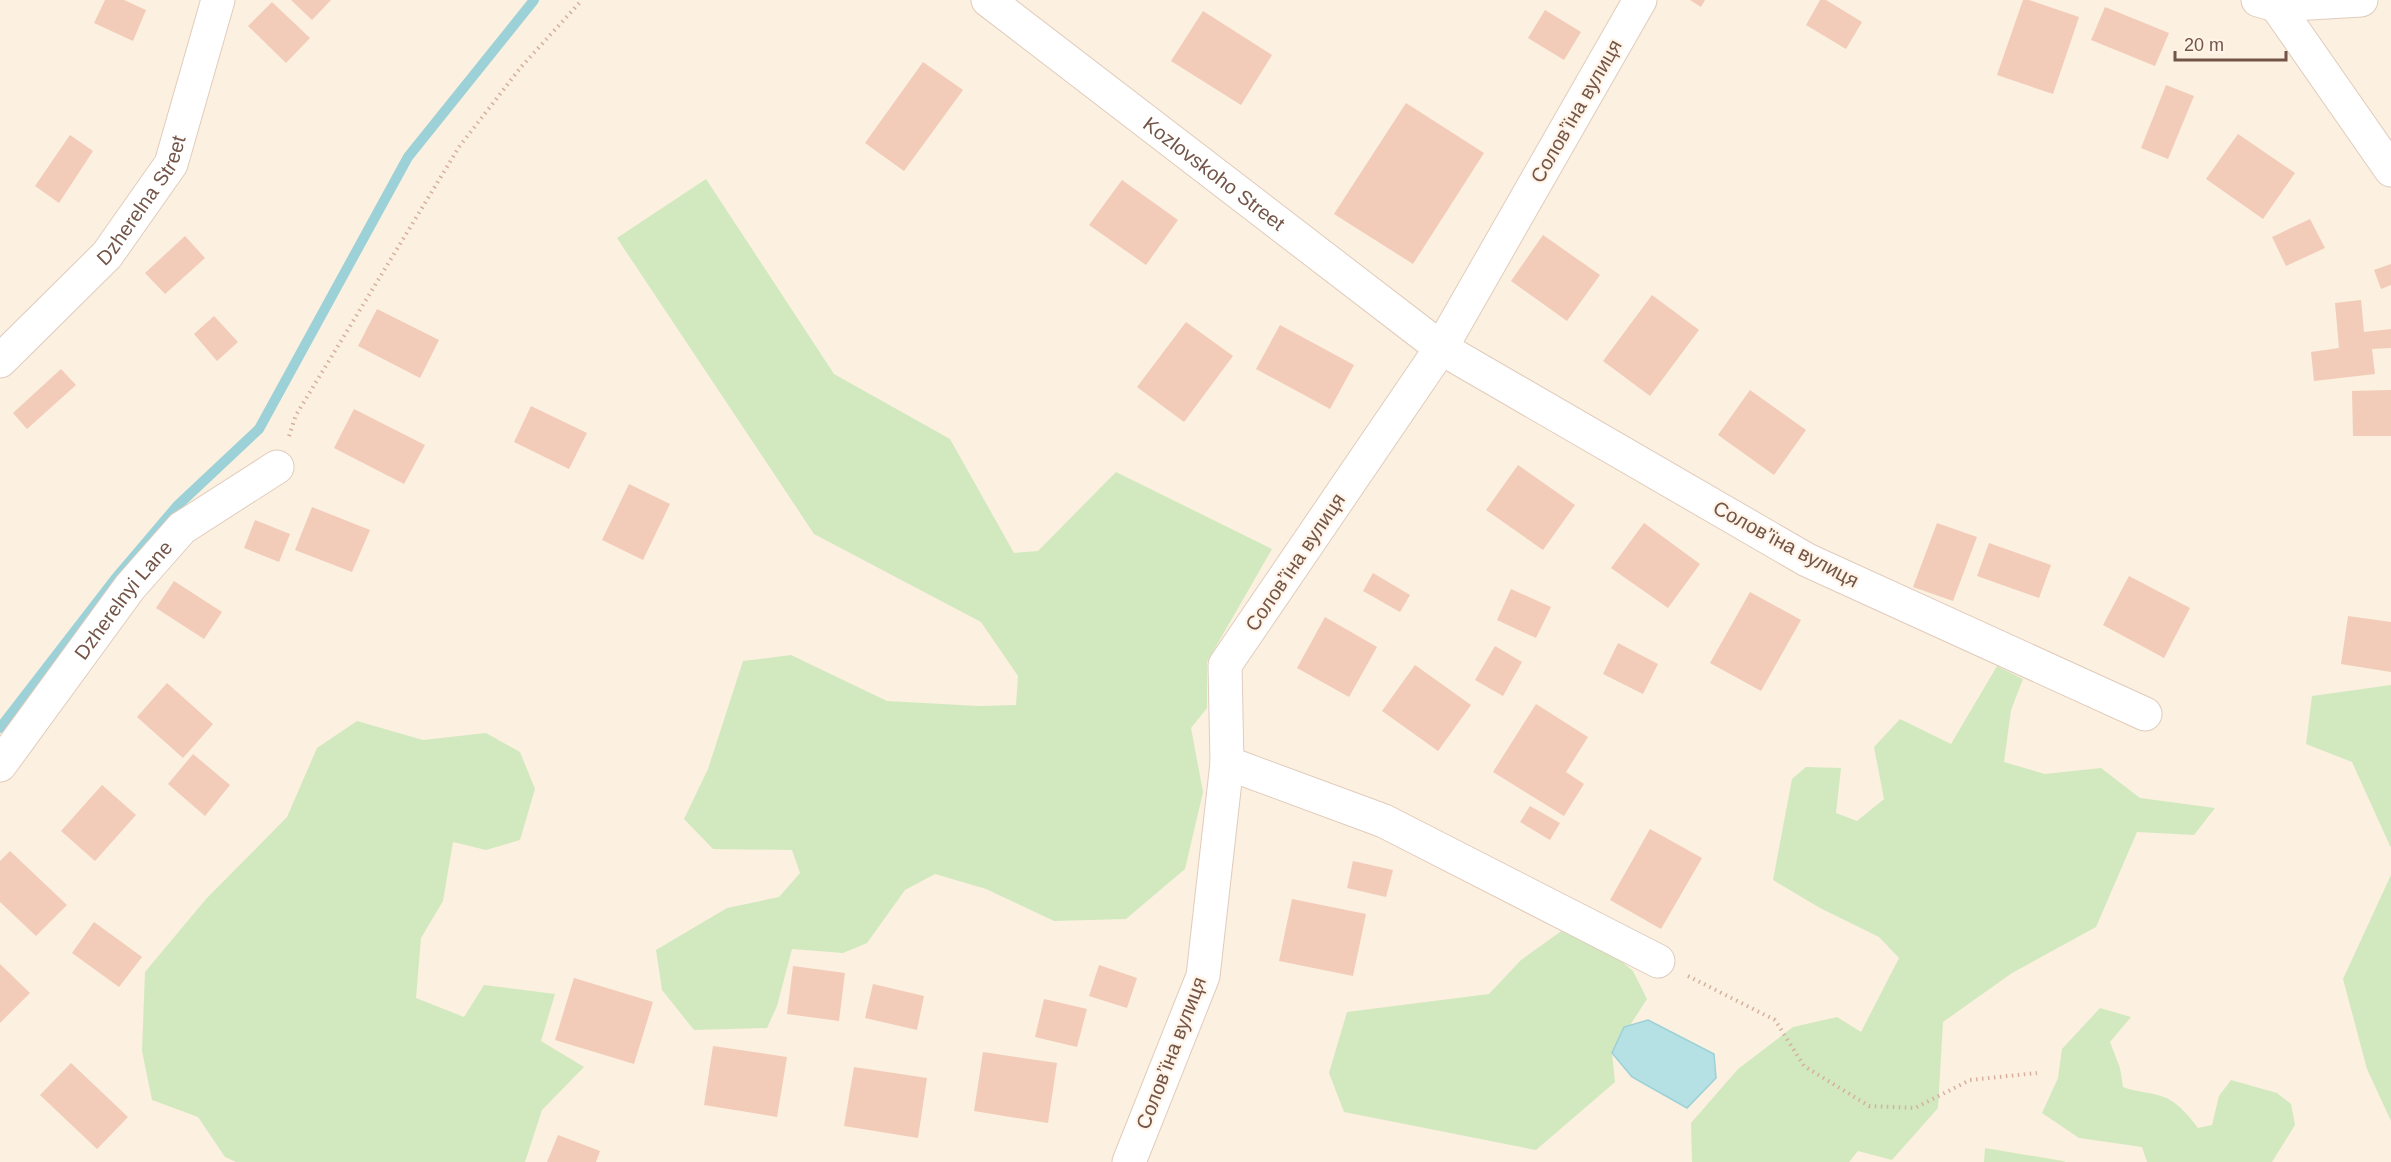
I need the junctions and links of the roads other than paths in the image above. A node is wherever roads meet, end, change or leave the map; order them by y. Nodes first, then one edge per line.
1 (218, 0) edge
2 (988, 0) edge
3 (1640, 0) edge
4 (2361, 0) edge
5 (2270, 2) edge
6 (2391, 170) edge
7 (1441, 348) junction
8 (0, 361) edge
9 (277, 467) road end
10 (2145, 714) dead end
11 (1227, 763) junction
12 (0, 765) edge
13 (1658, 961) road end
14 (1129, 1162) edge

1 - 8 street, Dzherelna Street
2 - 7 street, Kozlovskoho Street
3 - 7 street, Соловʼїна вулиця
4 - 5 street
5 - 6 street
7 - 10 street, Соловʼїна вулиця
7 - 11 street, Соловʼїна вулиця
9 - 12 street, Dzherelnyi Lane
11 - 13 street
11 - 14 street, Соловʼїна вулиця

